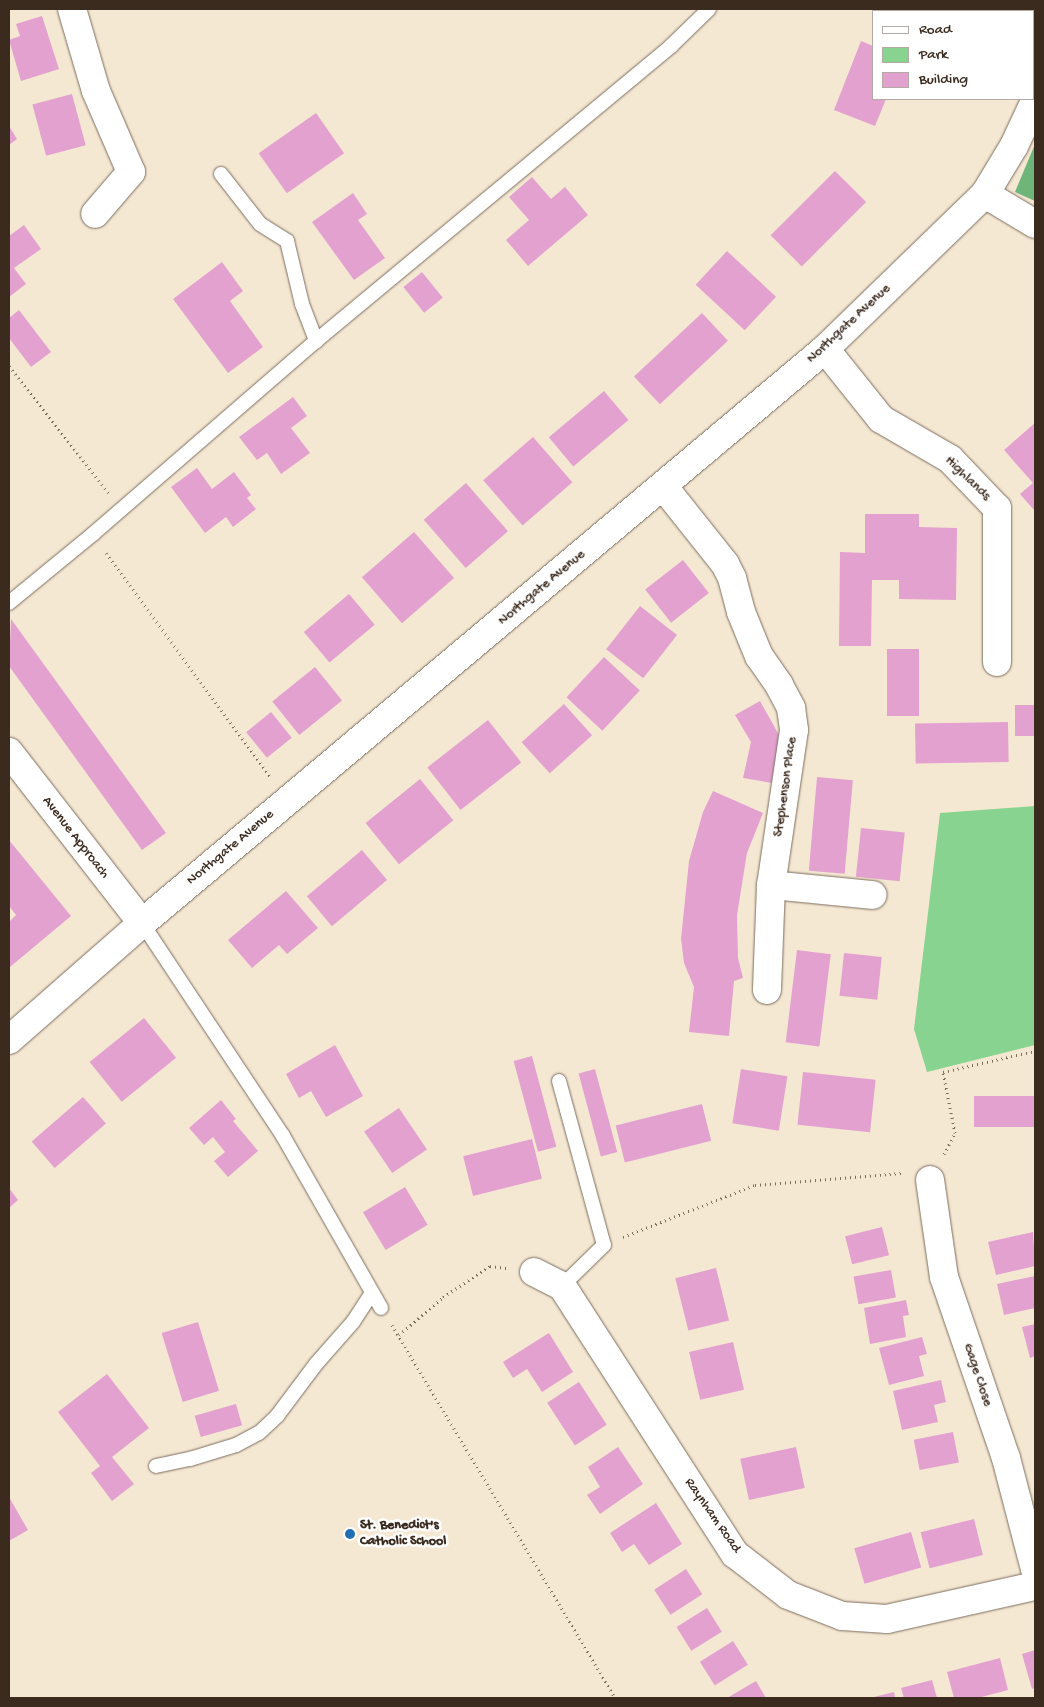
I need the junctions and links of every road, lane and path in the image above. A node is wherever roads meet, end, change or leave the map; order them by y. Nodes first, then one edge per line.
1 (72, 9) edge
2 (709, 9) edge
3 (1035, 101) edge
4 (221, 174) dead end
5 (985, 194) junction
6 (95, 214) dead end
7 (1035, 224) edge
8 (316, 342) junction
9 (825, 349) junction
10 (9, 366) edge
11 (663, 486) junction
12 (122, 509) junction
13 (93, 534) junction
14 (9, 603) edge
15 (997, 662) dead end
16 (9, 752) edge
17 (288, 800) junction
18 (771, 885) junction
19 (873, 895) dead end
20 (142, 923) junction
21 (767, 990) dead end
22 (9, 1040) edge
23 (1035, 1051) edge
24 (559, 1081) dead end
25 (930, 1180) junction
26 (604, 1245) junction
27 (534, 1272) joint
28 (562, 1286) junction
29 (371, 1294) junction
30 (381, 1308) dead end
31 (156, 1466) dead end
32 (1035, 1569) edge
33 (1035, 1586) edge
34 (615, 1698) edge

1 - 6 street
2 - 8 lane
3 - 5 street, Northgate Avenue
4 - 8 lane
5 - 7 street
5 - 9 street, Northgate Avenue
8 - 12 lane
9 - 11 street, Northgate Avenue
9 - 15 street, Highlands
10 - 12 path
11 - 17 street, Northgate Avenue
11 - 18 street, Stephenson Place
12 - 13 lane
13 - 14 lane
13 - 17 path
16 - 20 street, Avenue Approach
17 - 20 street, Northgate Avenue
18 - 19 street
18 - 21 street, Stephenson Place
20 - 22 street, Northgate Avenue
20 - 29 lane
23 - 25 path
24 - 26 lane
25 - 26 path
25 - 32 street, Gage Close
26 - 28 lane
27 - 28 street
27 - 34 path
28 - 33 street, Raynham Road
29 - 30 lane
29 - 31 lane

